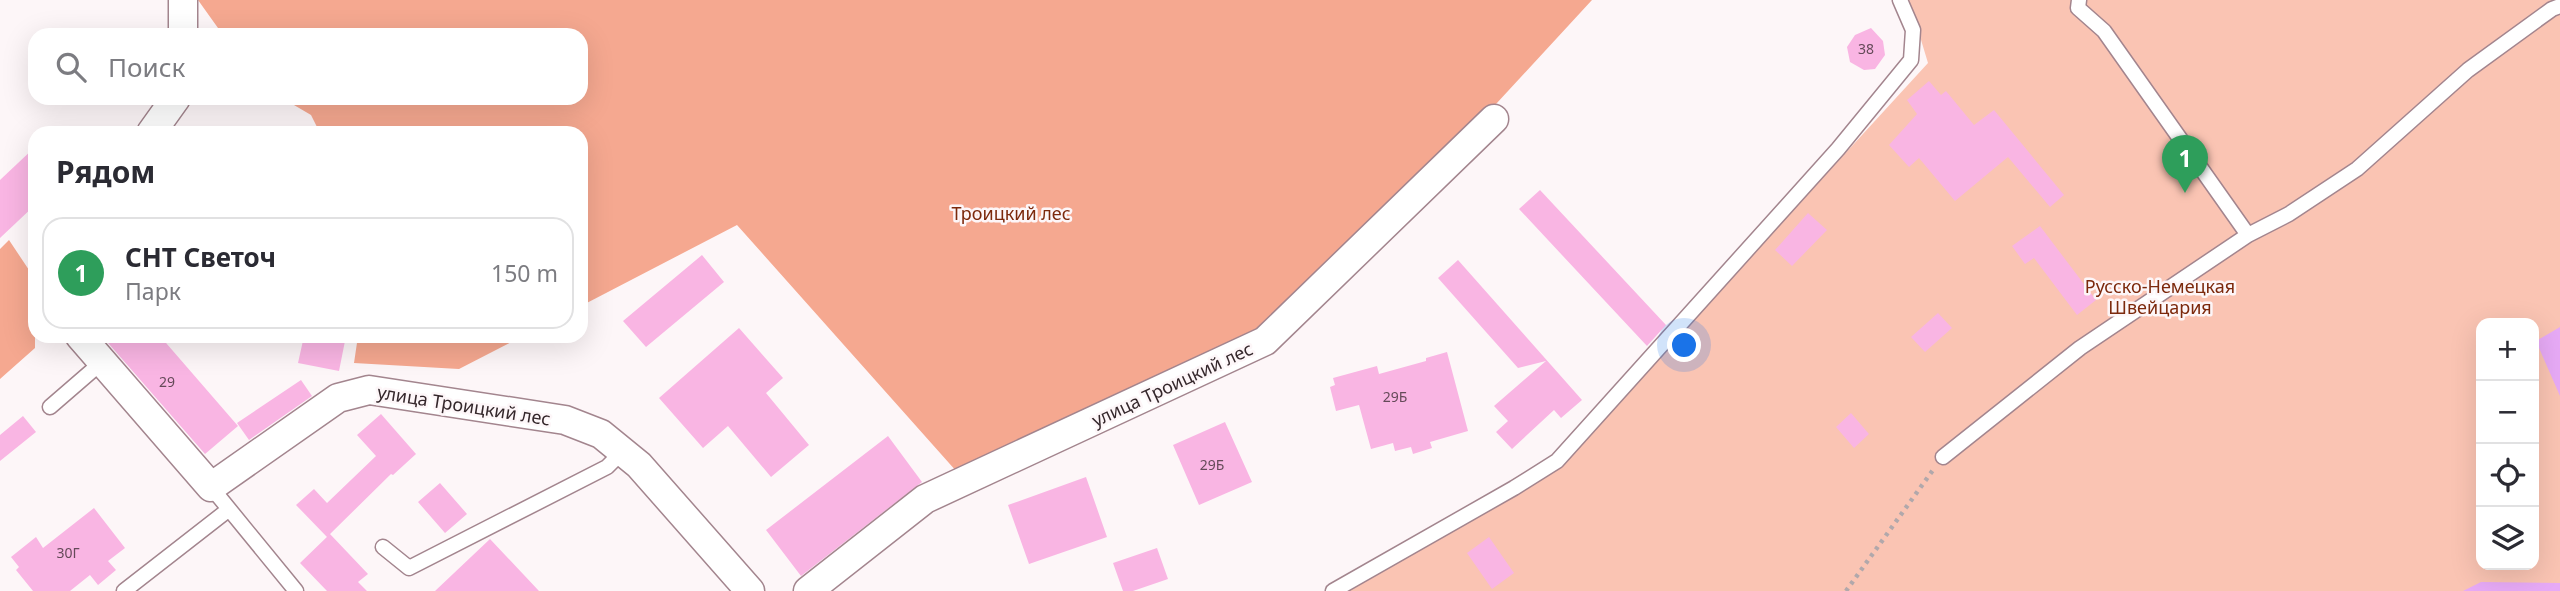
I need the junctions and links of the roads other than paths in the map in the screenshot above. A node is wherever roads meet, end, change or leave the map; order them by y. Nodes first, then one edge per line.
1 (183, 0) edge
2 (1900, 0) edge
3 (2079, 0) edge
4 (2560, 6) edge
5 (183, 28) edge
6 (171, 105) edge
7 (1494, 119) dead end
8 (156, 126) edge
9 (2248, 234) junction
10 (86, 343) edge
11 (102, 362) junction
12 (50, 407) dead end
13 (622, 452) junction
14 (1943, 457) road end
15 (211, 487) junction
16 (228, 510) junction
17 (383, 547) dead end
18 (124, 591) edge
19 (296, 591) edge
20 (750, 591) edge
21 (808, 591) edge
22 (1333, 591) edge

1 - 5 street
2 - 22 lane
3 - 9 lane
4 - 9 lane
6 - 8 street
7 - 21 street, улица Троицкий лес
9 - 14 lane
10 - 11 street
11 - 12 lane
11 - 15 street
13 - 15 street, улица Троицкий лес
13 - 17 lane
13 - 20 street, улица Троицкий лес
15 - 16 lane
16 - 18 lane
16 - 19 lane

